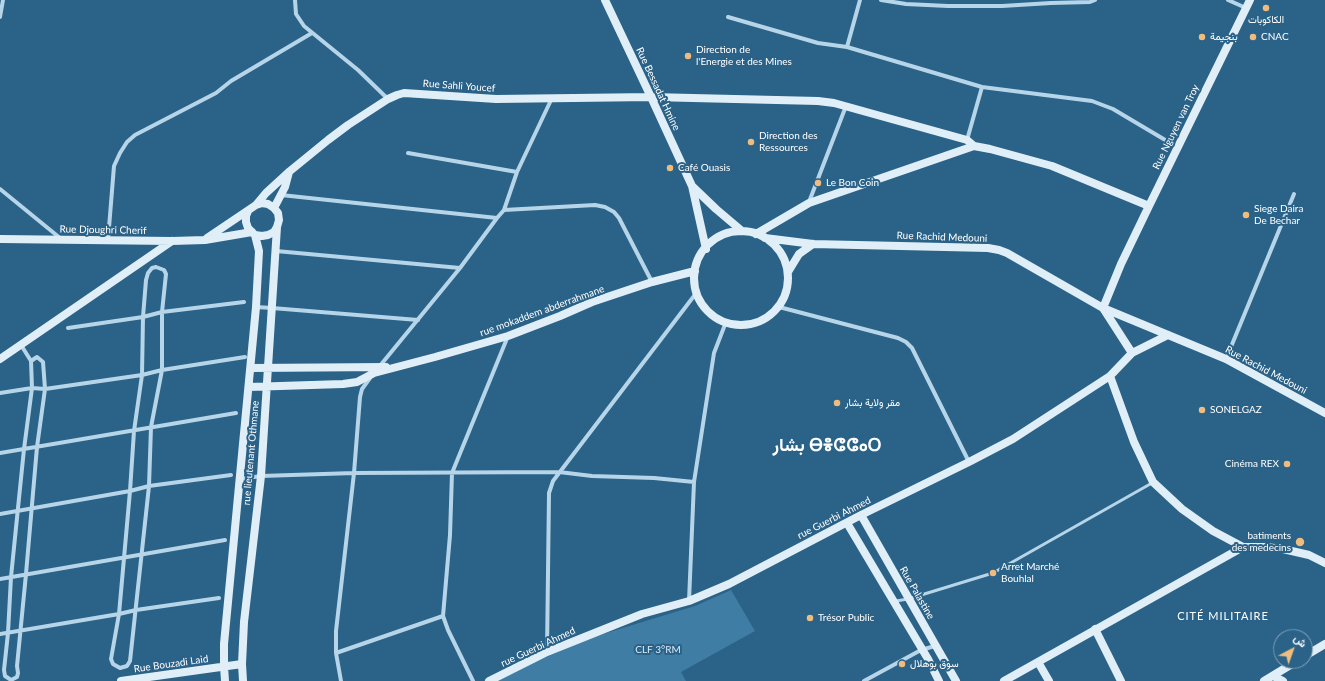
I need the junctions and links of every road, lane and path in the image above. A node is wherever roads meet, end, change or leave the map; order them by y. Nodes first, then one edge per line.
1 (3, 0) edge
2 (295, 0) edge
3 (605, 0) edge
4 (860, 0) edge
5 (881, 0) edge
6 (1095, 0) edge
7 (1228, 0) edge
8 (1250, 0) edge
9 (1246, 8) junction
10 (0, 17) edge
11 (728, 17) dead end
12 (312, 33) junction
13 (846, 47) junction
14 (982, 87) junction
15 (652, 97) junction
16 (552, 98) junction
17 (388, 99) junction
18 (846, 106) junction
19 (967, 140) junction
20 (974, 146) junction
21 (1177, 147) junction
22 (408, 153) dead end
23 (290, 171) junction
24 (517, 172) junction
25 (692, 186) junction
26 (0, 189) edge
27 (1294, 194) dead end
28 (281, 195) junction
29 (809, 203) junction
30 (256, 205) junction
31 (1149, 206) junction
32 (274, 208) junction
33 (504, 210) junction
34 (248, 211) junction
35 (497, 218) junction
36 (277, 227) junction
37 (742, 230) junction
38 (254, 234) junction
39 (756, 234) junction
40 (765, 238) junction
41 (0, 239) edge
42 (60, 239) junction
43 (205, 240) junction
44 (108, 241) junction
45 (172, 241) junction
46 (813, 244) junction
47 (706, 249) junction
48 (276, 252) junction
49 (460, 268) junction
50 (695, 271) junction
51 (788, 272) junction
52 (652, 282) junction
53 (697, 292) junction
54 (244, 302) dead end
55 (256, 307) junction
56 (778, 307) junction
57 (272, 308) junction
58 (1103, 308) junction
59 (162, 312) junction
60 (143, 317) junction
61 (418, 320) junction
62 (726, 322) junction
63 (68, 328) dead end
64 (1168, 335) junction
65 (508, 336) junction
66 (21, 345) junction
67 (1132, 353) junction
68 (245, 357) dead end
69 (0, 359) edge
70 (1226, 359) junction
71 (31, 361) junction
72 (251, 368) junction
73 (268, 368) junction
74 (162, 370) junction
75 (376, 370) junction
76 (142, 375) junction
77 (1110, 376) junction
78 (267, 386) junction
79 (249, 387) junction
80 (32, 388) junction
81 (45, 389) junction
82 (0, 393) edge
83 (236, 413) dead end
84 (1325, 413) edge
85 (151, 426) junction
86 (134, 431) junction
87 (37, 447) junction
88 (24, 450) junction
89 (0, 453) edge
90 (969, 462) junction
91 (559, 472) junction
92 (354, 473) junction
93 (452, 474) junction
94 (231, 475) dead end
95 (261, 476) junction
96 (240, 479) junction
97 (694, 482) junction
98 (1153, 482) junction
99 (149, 486) junction
100 (130, 491) junction
101 (31, 508) junction
102 (18, 511) junction
103 (0, 514) edge
104 (861, 515) junction
105 (847, 523) junction
106 (225, 540) dead end
107 (1243, 547) junction
108 (142, 554) junction
109 (124, 558) junction
110 (1325, 563) edge
111 (26, 574) junction
112 (11, 577) junction
113 (0, 579) edge
114 (219, 598) dead end
115 (908, 599) junction
116 (689, 601) junction
117 (893, 602) junction
118 (136, 610) junction
119 (119, 614) junction
120 (443, 616) junction
121 (1095, 629) junction
122 (20, 631) junction
123 (8, 633) junction
124 (0, 634) edge
125 (1325, 644) edge
126 (935, 646) junction
127 (922, 650) junction
128 (1313, 651) edge
129 (547, 652) junction
130 (336, 653) junction
131 (1038, 662) junction
132 (242, 664) junction
133 (224, 666) junction
134 (1284, 669) edge
135 (1273, 676) junction
136 (121, 681) edge
137 (225, 681) edge
138 (243, 681) edge
139 (341, 681) edge
140 (473, 681) edge
141 (488, 681) edge
142 (864, 681) edge
143 (939, 681) edge
144 (956, 681) edge
145 (1004, 681) edge
146 (1048, 681) edge
147 (1120, 681) edge
148 (1264, 681) edge
149 (1283, 681) edge

1 - 10 street
2 - 12 street
3 - 15 main road, Rue Bessadat Hmine
4 - 13 street
5 - 6 street
7 - 9 street
8 - 9 main road, Rue Nguyen van Troy
9 - 21 main road, Rue Nguyen van Troy
11 - 13 street
12 - 17 street
12 - 44 street
13 - 14 street
14 - 19 street
14 - 21 street
15 - 16 main road, Rue Sahli Youcef
15 - 18 main road, Rue Sahli Youcef
15 - 25 main road, Rue Bessadat Hmine
16 - 17 main road, Rue Sahli Youcef
16 - 24 street
17 - 23 main road, Rue Sahli Youcef
18 - 19 main road, Rue Sahli Youcef
18 - 29 street
19 - 20 main road
20 - 29 main road
20 - 31 main road
21 - 31 main road, Rue Nguyen van Troy
22 - 24 street
23 - 28 main road
23 - 30 main road, Rue Sahli Youcef
24 - 33 street
25 - 37 main road, Rue Bessadat Hmine
25 - 47 main road, Rue Bessadat Hmine
26 - 42 street
27 - 70 street
28 - 32 main road
28 - 35 street
29 - 39 main road
30 - 32 main road
30 - 34 main road
31 - 58 main road, Rue Nguyen van Troy
32 - 36 main road
33 - 35 street
33 - 52 street
34 - 38 main road
34 - 43 main road
35 - 49 street
36 - 38 main road
36 - 48 main road, rue lieutenant Othmane
37 - 39 main road
37 - 47 main road
38 - 43 main road, Rue Djoughri Cherif
38 - 55 main road, rue lieutenant Othmane
39 - 40 main road
40 - 46 main road, Rue Rachid Medouni
40 - 51 main road
41 - 42 main road, Rue Djoughri Cherif
42 - 44 main road, Rue Djoughri Cherif
43 - 45 main road, Rue Djoughri Cherif
44 - 45 main road, Rue Djoughri Cherif
45 - 66 main road
46 - 51 main road
46 - 58 main road, Rue Rachid Medouni
47 - 50 main road
48 - 49 street
48 - 57 main road, rue lieutenant Othmane
49 - 61 street
50 - 52 main road, rue mokaddem abderrahmane
50 - 53 main road
51 - 56 main road
52 - 65 main road, rue mokaddem abderrahmane
53 - 62 main road
53 - 91 street
54 - 59 street
55 - 57 street
55 - 72 main road, rue lieutenant Othmane
56 - 62 main road
56 - 90 street
57 - 61 street
57 - 73 main road, rue lieutenant Othmane
58 - 64 main road, Rue Rachid Medouni
58 - 67 main road
59 - 60 street
59 - 60 street
59 - 74 street
60 - 63 street
60 - 76 street
61 - 75 street
62 - 97 street
64 - 67 main road, rue Guerbi Ahmed
64 - 70 main road, Rue Rachid Medouni
65 - 75 main road, rue mokaddem abderrahmane
65 - 93 street
66 - 69 main road
66 - 71 street
67 - 77 main road, rue Guerbi Ahmed
68 - 74 street
70 - 84 main road, Rue Rachid Medouni
71 - 80 street
71 - 81 street
72 - 73 main road, rue mokaddem abderrahmane
72 - 79 main road, rue lieutenant Othmane
73 - 75 main road, rue mokaddem abderrahmane
73 - 78 main road, rue lieutenant Othmane
74 - 76 street
74 - 85 street
75 - 78 main road
75 - 92 street
76 - 81 street
76 - 86 street
77 - 90 main road, rue Guerbi Ahmed
77 - 98 main road
78 - 79 main road
78 - 95 main road, rue lieutenant Othmane
79 - 96 main road, rue lieutenant Othmane
80 - 81 street
80 - 82 street
80 - 88 street
81 - 87 street
83 - 85 street
85 - 86 street
85 - 99 street
86 - 87 street
86 - 100 street
87 - 88 street
87 - 101 street
88 - 89 street
88 - 102 street
90 - 104 main road, rue Guerbi Ahmed
91 - 93 street
91 - 97 street
91 - 129 street
92 - 93 street
92 - 95 street
92 - 130 street
93 - 120 street
94 - 99 street
95 - 96 street
95 - 132 main road, rue lieutenant Othmane
96 - 133 main road, rue lieutenant Othmane
97 - 116 street
98 - 107 main road
98 - 115 lane
99 - 100 street
99 - 108 street
100 - 101 street
100 - 109 street
101 - 102 street
101 - 111 street
102 - 103 street
102 - 112 street
104 - 105 main road, rue Guerbi Ahmed
104 - 115 main road, Rue Palastine
105 - 116 main road, rue Guerbi Ahmed
105 - 117 main road
106 - 108 street
107 - 110 main road
107 - 121 main road
108 - 109 street
108 - 118 street
109 - 111 street
109 - 119 street
111 - 112 street
111 - 122 street
112 - 113 street
112 - 123 street
114 - 118 street
115 - 117 lane
115 - 126 main road, Rue Palastine
116 - 129 main road, rue Guerbi Ahmed
117 - 127 main road
118 - 119 street
118 - 119 street
119 - 122 street
120 - 130 street
120 - 140 street
121 - 131 main road
121 - 147 main road
122 - 123 street
122 - 123 street
123 - 124 street
125 - 128 main road
126 - 127 street
126 - 144 main road, Rue Palastine
127 - 142 street
127 - 143 main road
129 - 141 main road, rue Guerbi Ahmed
130 - 139 street
131 - 145 main road
131 - 146 main road
132 - 133 main road, Rue Bouzadi Laid
132 - 138 main road, rue lieutenant Othmane
133 - 136 main road, Rue Bouzadi Laid
133 - 137 main road, rue lieutenant Othmane
134 - 135 main road
135 - 148 main road
135 - 149 main road

